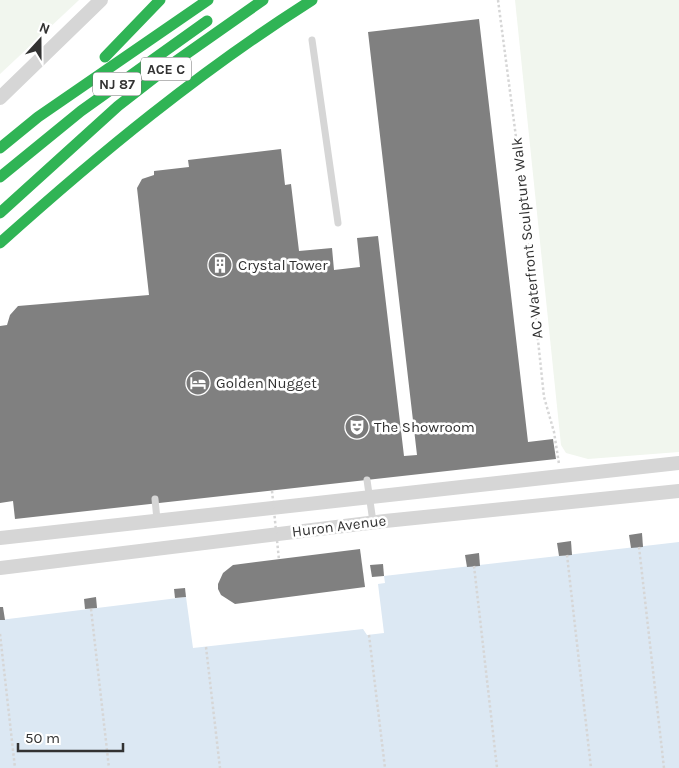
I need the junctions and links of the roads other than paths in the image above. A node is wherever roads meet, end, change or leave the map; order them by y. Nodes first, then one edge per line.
1 (101, 0) edge
2 (160, 0) edge
3 (208, 0) edge
4 (262, 0) edge
5 (312, 0) edge
6 (220, 13) dead end
7 (312, 40) dead end
8 (0, 98) edge
9 (38, 117) junction
10 (0, 148) edge
11 (0, 178) edge
12 (0, 214) edge
13 (338, 223) dead end
14 (0, 243) edge
15 (679, 463) edge
16 (367, 480) dead end
17 (679, 491) edge
18 (370, 497) junction
19 (155, 499) dead end
20 (157, 520) junction
21 (373, 522) junction
22 (0, 538) edge
23 (0, 568) edge

1 - 8 street
2 - 9 main road
3 - 9 main road, NJ 87
4 - 12 main road, ACE C
5 - 14 main road
6 - 11 main road, NJ 87
7 - 13 lane
9 - 10 main road, NJ 87
15 - 18 street, Huron Avenue
16 - 18 lane
17 - 21 street, Huron Avenue
18 - 20 street, Huron Avenue
18 - 21 lane
19 - 20 lane
20 - 22 street, Huron Avenue
21 - 23 street, Huron Avenue

